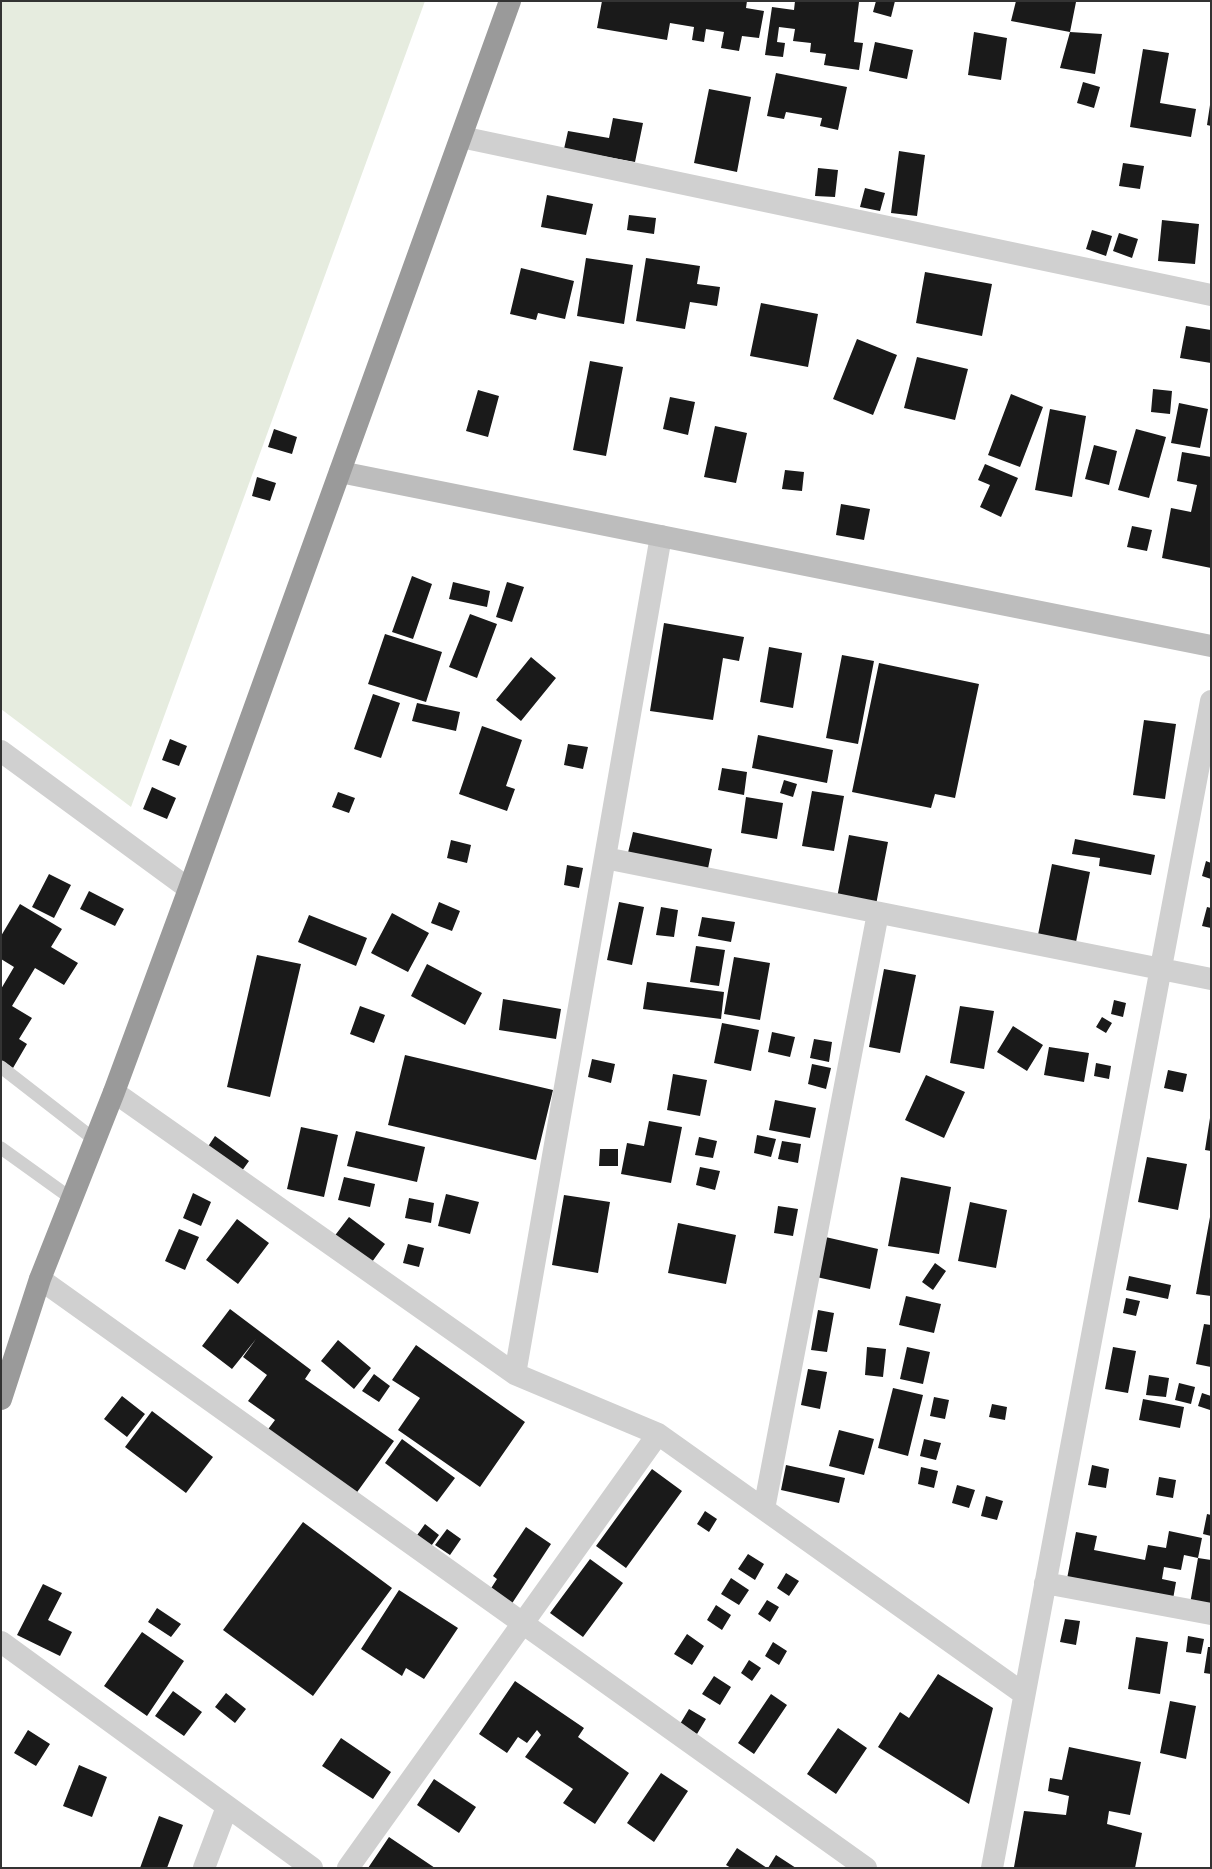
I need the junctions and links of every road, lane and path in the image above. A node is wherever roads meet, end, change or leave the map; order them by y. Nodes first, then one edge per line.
1 (510, 1) edge
2 (460, 137) junction
3 (1210, 289) edge
4 (340, 472) junction
5 (661, 536) junction
6 (1211, 646) edge
7 (1211, 701) edge
8 (1, 751) edge
9 (605, 858) junction
10 (190, 889) junction
11 (878, 913) junction
12 (1161, 969) junction
13 (1211, 979) edge
14 (1, 1067) edge
15 (114, 1092) junction
16 (95, 1140) junction
17 (1, 1148) edge
18 (72, 1199) junction
19 (40, 1279) junction
20 (514, 1374) junction
21 (1, 1399) edge
22 (658, 1434) junction
23 (764, 1509) junction
24 (1045, 1583) junction
25 (1211, 1614) edge
26 (523, 1623) junction
27 (1, 1642) edge
28 (1024, 1694) junction
29 (228, 1807) junction
30 (204, 1868) edge
31 (312, 1868) edge
32 (348, 1868) edge
33 (866, 1868) edge
34 (992, 1868) edge

1 - 2 highway
2 - 3 street
2 - 4 highway
4 - 5 main road
4 - 10 highway
5 - 6 main road
5 - 9 street
7 - 12 street
8 - 10 street
9 - 11 street
9 - 20 street
10 - 15 highway
11 - 12 street
11 - 23 street
12 - 13 street
12 - 24 street
14 - 16 lane
15 - 16 highway
15 - 20 street
16 - 18 highway
17 - 18 lane
18 - 19 highway
19 - 21 highway
19 - 26 street
20 - 22 street
22 - 23 street
22 - 26 street
23 - 28 street
24 - 25 street
24 - 28 street
26 - 32 street
26 - 33 street
27 - 29 street
28 - 34 street
29 - 30 street
29 - 31 street

